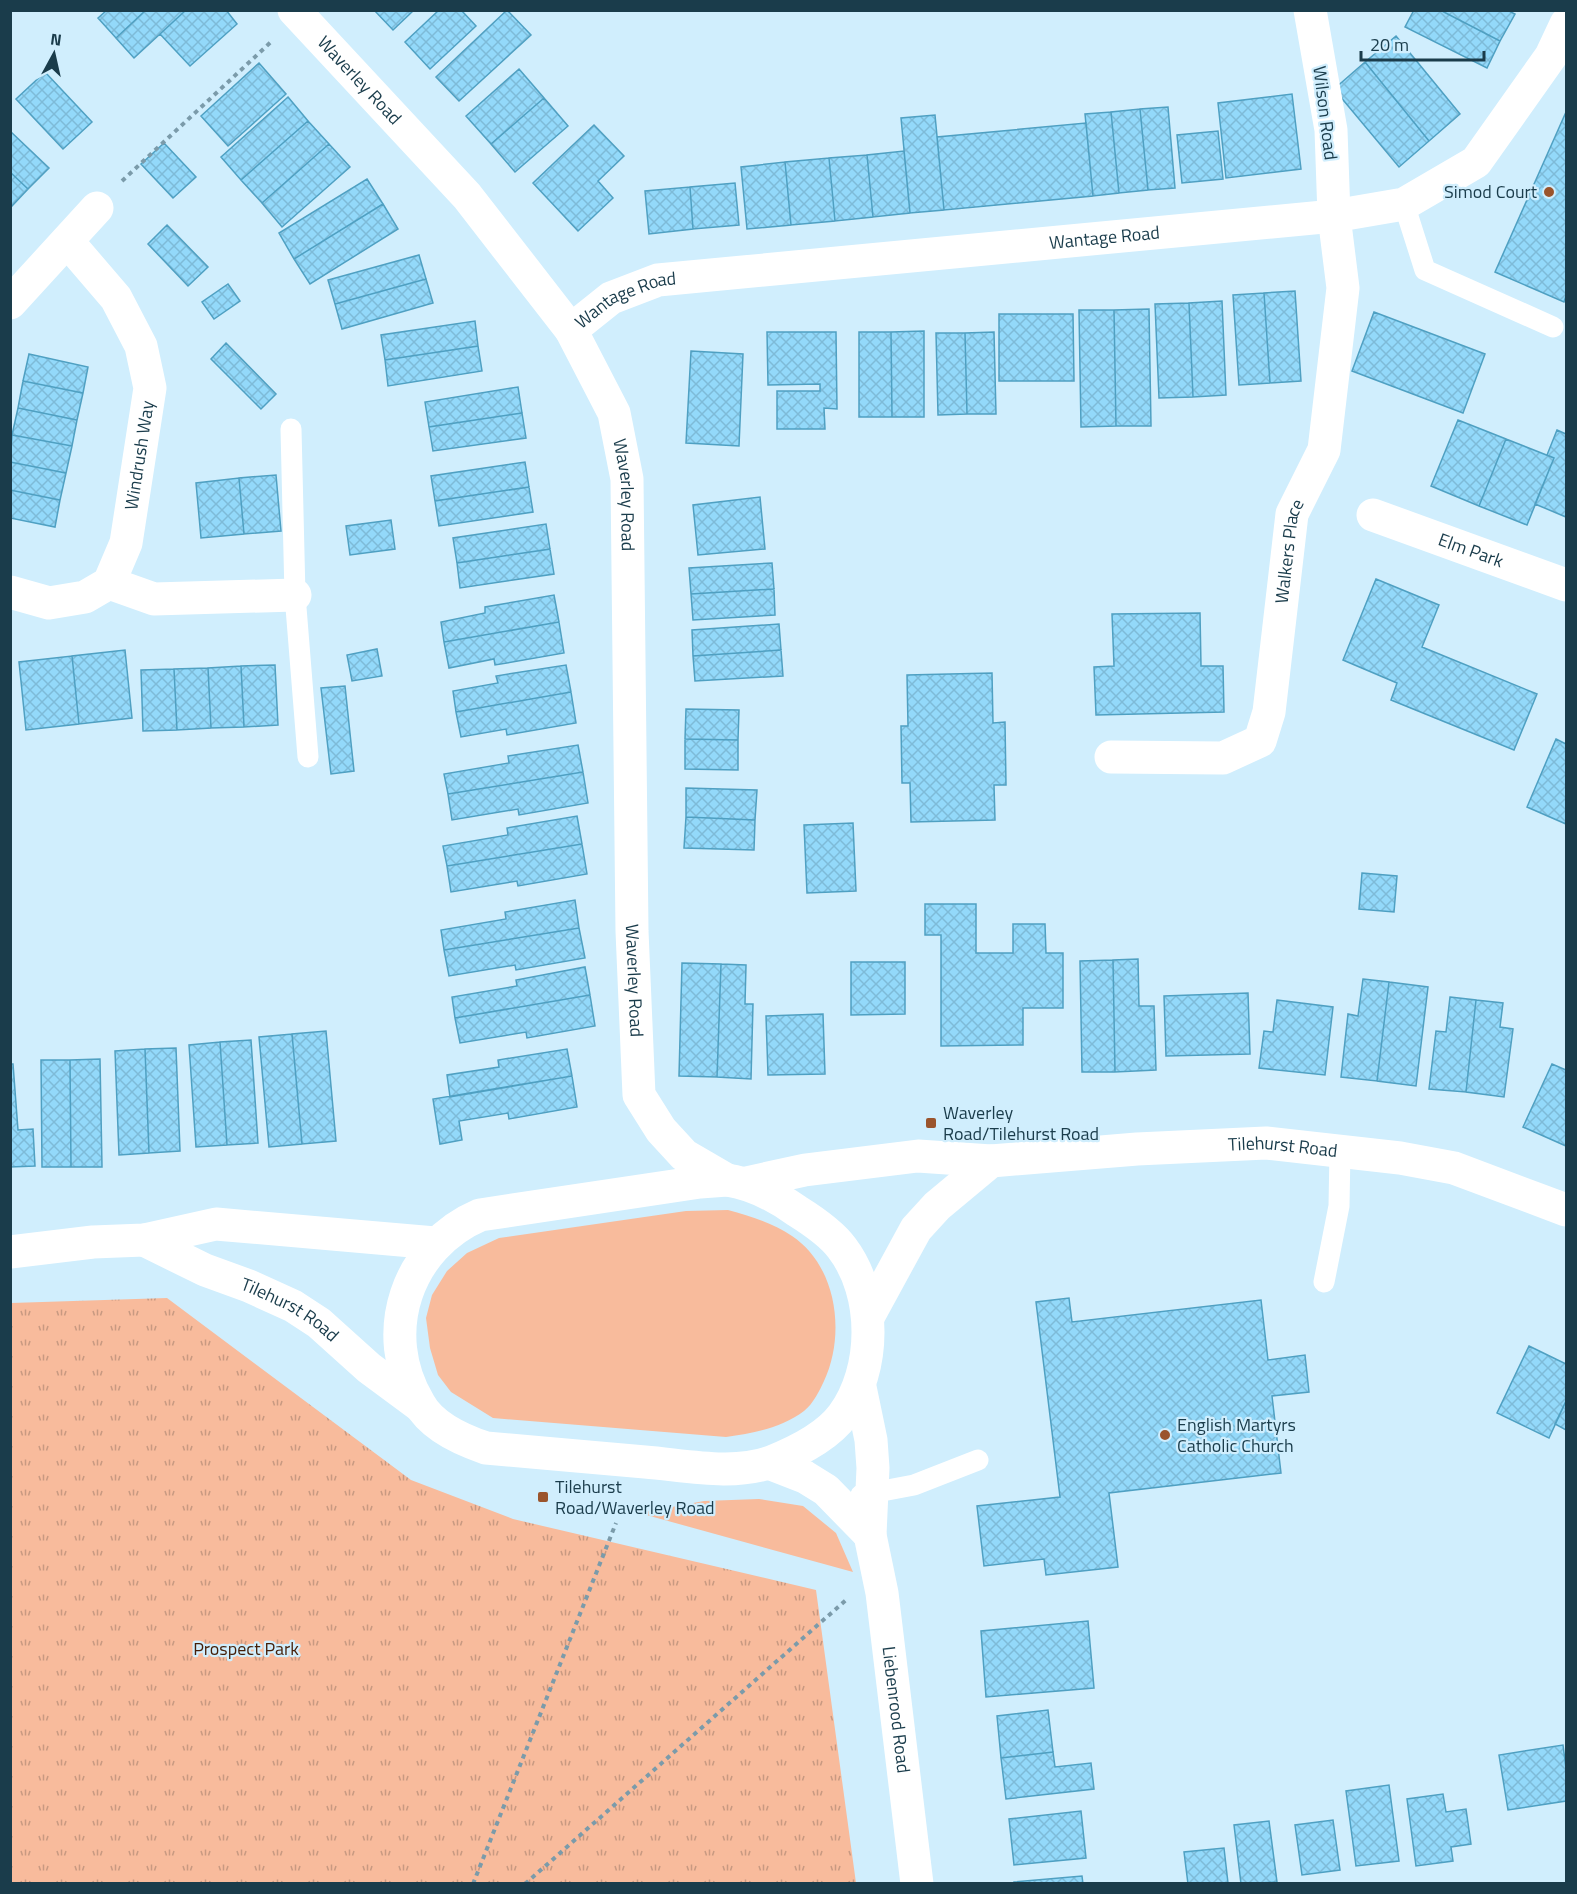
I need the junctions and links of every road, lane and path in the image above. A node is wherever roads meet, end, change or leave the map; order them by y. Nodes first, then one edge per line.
1 (1310, 10) edge
2 (296, 13) edge
3 (1566, 24) edge
4 (1559, 59) edge
5 (1404, 204) junction
6 (97, 208) joint
7 (1334, 216) junction
8 (68, 242) junction
9 (10, 303) edge
10 (1553, 327) dead end
11 (571, 330) junction
12 (291, 429) dead end
13 (1373, 515) dead end
14 (109, 583) junction
15 (1566, 585) edge
16 (10, 592) edge
17 (295, 595) junction
18 (308, 757) dead end
19 (1111, 757) dead end
20 (1340, 1150) junction
21 (991, 1161) junction
22 (736, 1182) junction
23 (1566, 1210) edge
24 (144, 1240) junction
25 (435, 1243) junction
26 (10, 1252) edge
27 (1324, 1282) dead end
28 (868, 1317) junction
29 (860, 1387) junction
30 (419, 1404) junction
31 (978, 1460) dead end
32 (769, 1463) junction
33 (872, 1492) junction
34 (837, 1501) junction
35 (616, 1523) dead end
36 (870, 1535) junction
37 (849, 1597) dead end
38 (473, 1884) edge
39 (525, 1884) edge
40 (917, 1884) edge

1 - 7 street, Wilson Road
2 - 6 path
2 - 11 street, Waverley Road
3 - 4 street, Wantage Road
4 - 5 street, Wantage Road
5 - 7 street, Wantage Road
5 - 10 lane
6 - 8 street
7 - 11 street, Wantage Road
7 - 19 street, Walkers Place
8 - 9 street
8 - 14 street, Windrush Way
11 - 22 street, Waverley Road
12 - 17 lane
13 - 15 street, Elm Park
14 - 16 street
14 - 17 street
17 - 18 lane
20 - 21 street, Tilehurst Road
20 - 23 street, Tilehurst Road
20 - 27 lane
21 - 22 street, Tilehurst Road
21 - 28 street
22 - 25 street, Tilehurst Road
22 - 28 street, Waverley Road
24 - 25 street, Tilehurst Road
24 - 26 street, Tilehurst Road
24 - 30 street, Tilehurst Road
25 - 30 street, Tilehurst Road
28 - 29 street
29 - 32 street
29 - 33 street, Liebenrood Road
30 - 32 street
31 - 33 lane
32 - 34 street
33 - 34 lane
33 - 36 street, Liebenrood Road
34 - 36 street
35 - 38 path
36 - 40 street, Liebenrood Road
37 - 39 path

